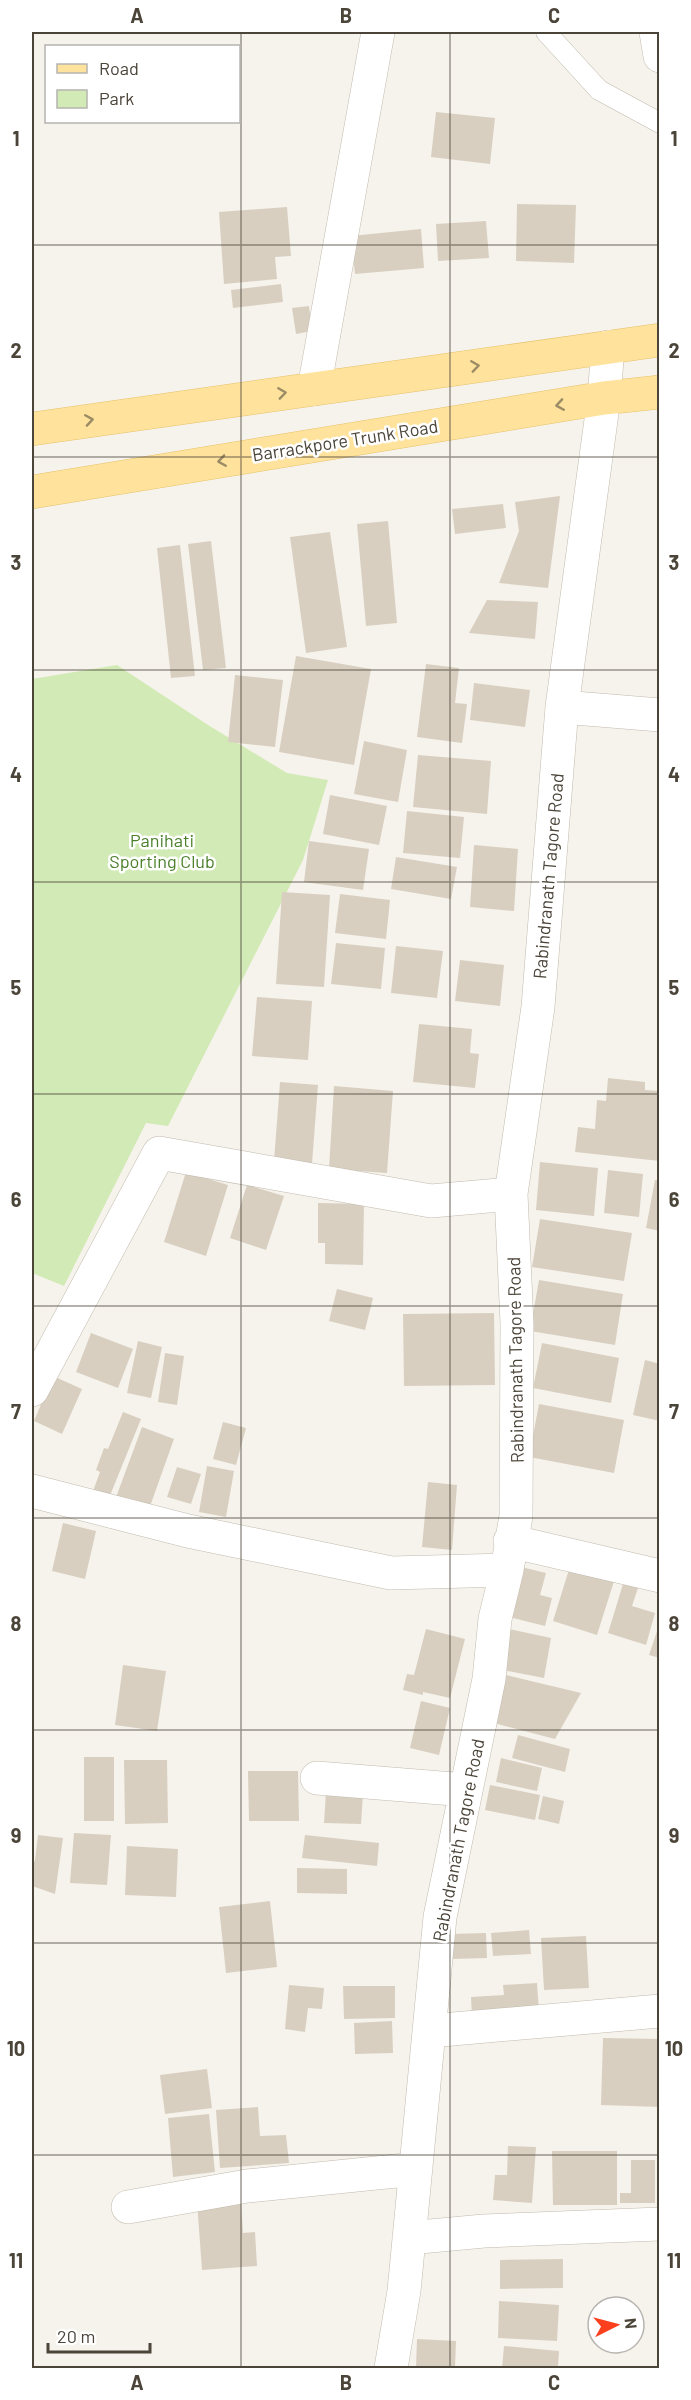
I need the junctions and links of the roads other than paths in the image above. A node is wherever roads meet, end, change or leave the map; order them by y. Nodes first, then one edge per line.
1 (378, 32) edge
2 (546, 32) edge
3 (656, 32) edge
4 (660, 57) edge
5 (660, 123) edge
6 (660, 340) edge
7 (608, 347) junction
8 (314, 389) junction
9 (660, 392) edge
10 (604, 398) junction
11 (32, 429) edge
12 (32, 492) edge
13 (562, 706) junction
14 (660, 715) edge
15 (511, 1194) junction
16 (32, 1390) edge
17 (32, 1491) edge
18 (509, 1555) junction
19 (660, 1576) edge
20 (317, 1778) dead end
21 (466, 1790) junction
22 (660, 2012) edge
23 (430, 2031) junction
24 (416, 2169) junction
25 (128, 2207) dead end
26 (660, 2224) edge
27 (409, 2238) junction
28 (391, 2368) edge

1 - 8 street
2 - 5 lane
3 - 4 street
6 - 7 main road
8 -> 7 main road
7 - 10 street, Rabindranath Tagore Road
11 -> 8 main road
9 - 10 main road, Barrackpore Trunk Road
10 -> 12 main road, Barrackpore Trunk Road
10 - 13 street, Rabindranath Tagore Road
13 - 14 street
13 - 15 street, Rabindranath Tagore Road
15 - 16 street
15 - 18 street, Rabindranath Tagore Road
17 - 18 street
18 - 19 street
18 - 21 street, Rabindranath Tagore Road
20 - 21 street
21 - 23 street, Rabindranath Tagore Road
22 - 23 street
23 - 24 street, Rabindranath Tagore Road
24 - 25 street
24 - 27 street, Rabindranath Tagore Road
26 - 27 street
27 - 28 street, Rabindranath Tagore Road

